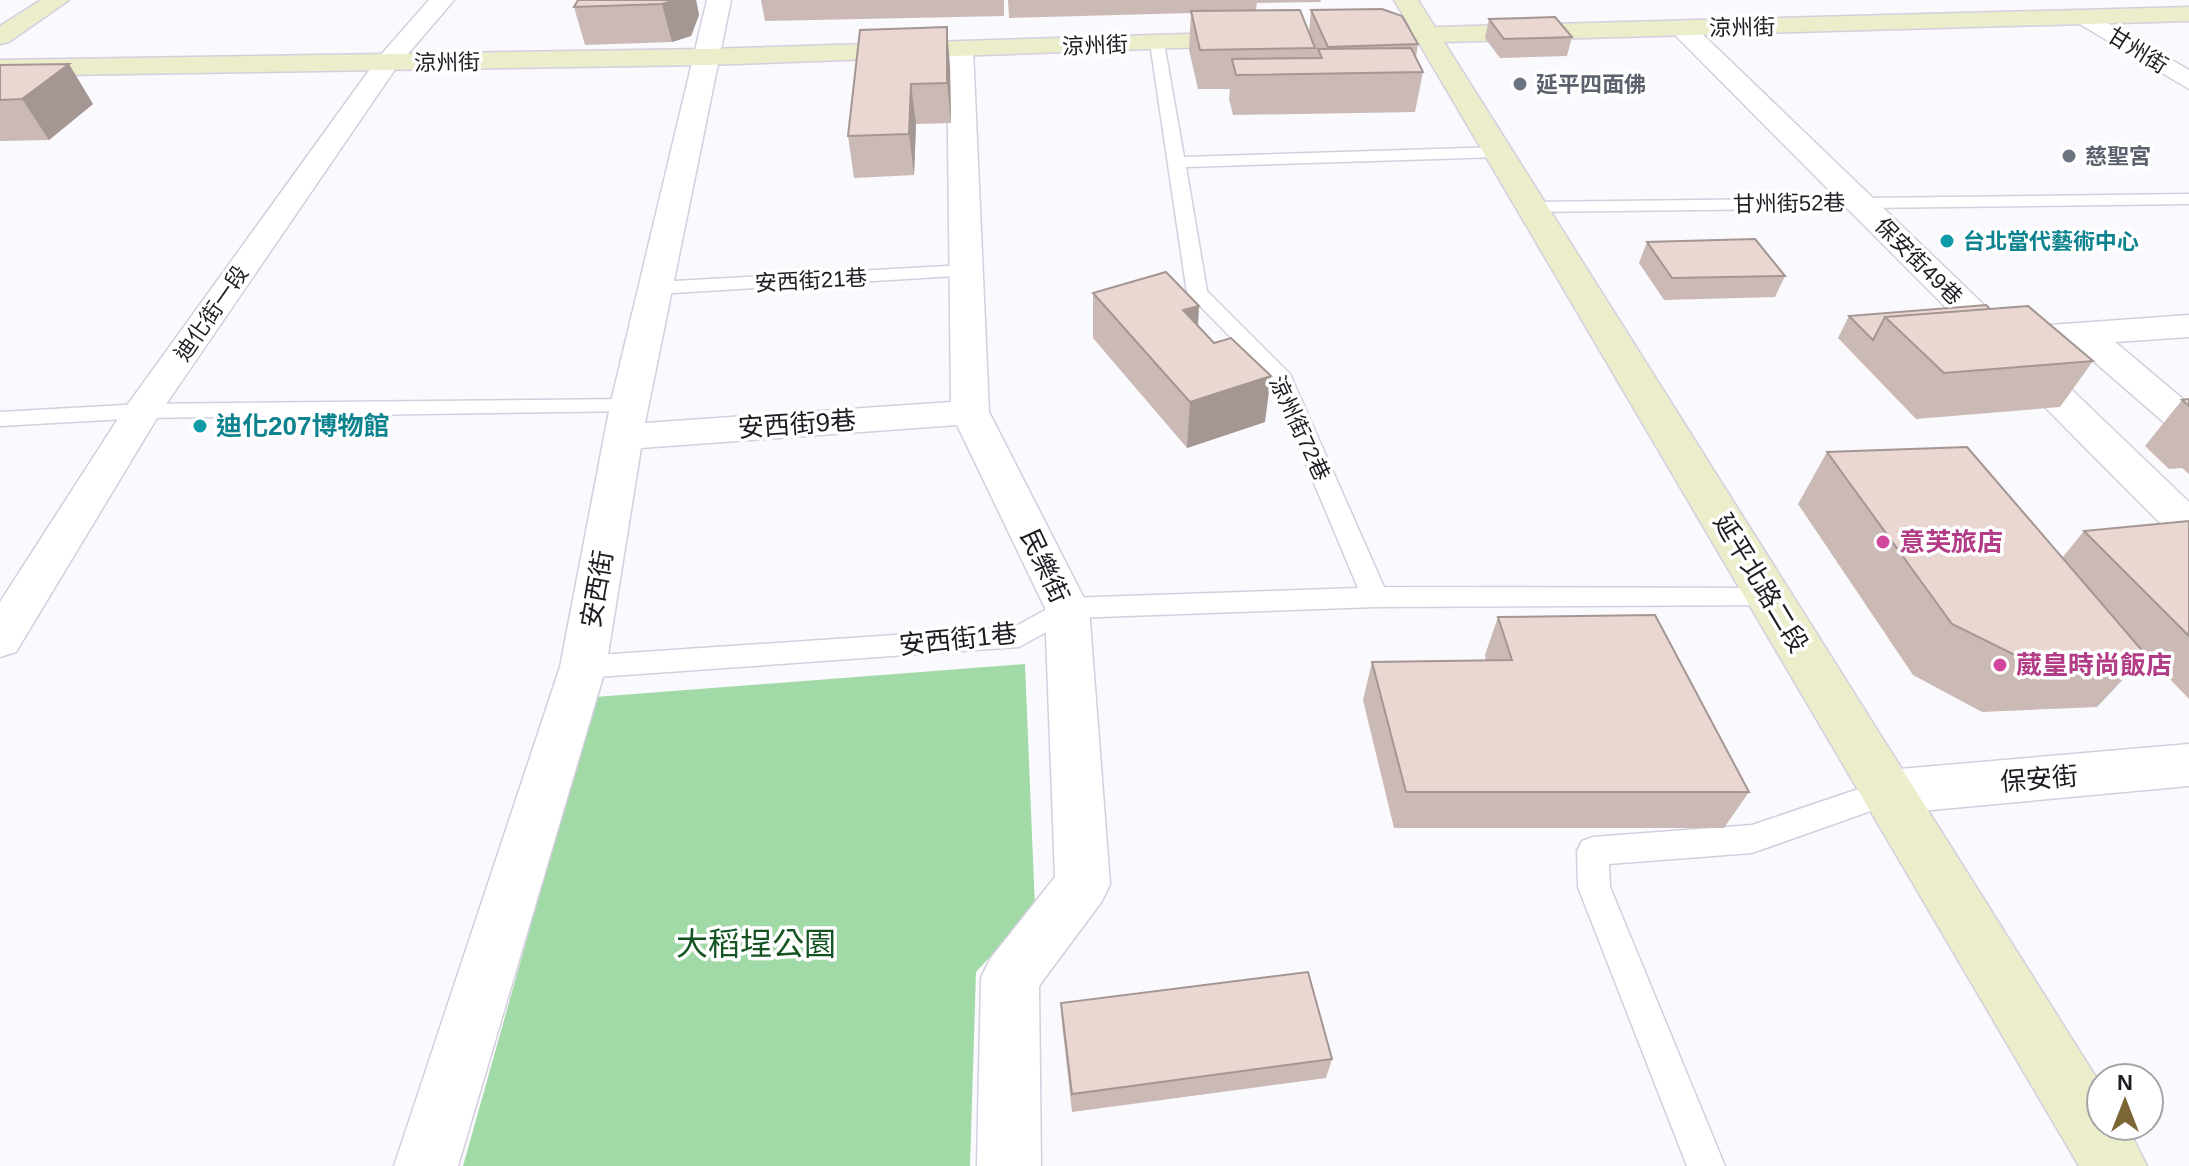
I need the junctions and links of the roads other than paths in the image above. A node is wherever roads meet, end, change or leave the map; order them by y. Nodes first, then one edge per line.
1 (57, 0) edge
2 (442, 0) edge
3 (719, 0) edge
4 (1406, 0) edge
5 (2189, 14) edge
6 (2087, 18) junction
7 (1682, 28) junction
8 (1427, 34) junction
9 (0, 37) edge
10 (1323, 38) edge
11 (1278, 39) edge
12 (1157, 43) junction
13 (960, 49) junction
14 (706, 57) junction
15 (387, 63) junction
16 (0, 68) edge
17 (2189, 81) edge
18 (1499, 152) junction
19 (1175, 162) junction
20 (2189, 199) edge
21 (1860, 202) junction
22 (1533, 207) junction
23 (965, 271) junction
24 (657, 288) junction
25 (2189, 326) edge
26 (2084, 334) junction
27 (1999, 340) junction
28 (142, 411) junction
29 (970, 412) junction
30 (2181, 417) dead end
31 (0, 419) edge
32 (627, 422) junction
33 (2189, 527) edge
34 (1375, 597) junction
35 (1770, 598) junction
36 (1067, 608) junction
37 (0, 640) edge
38 (583, 667) junction
39 (2189, 765) edge
40 (1888, 792) junction
41 (426, 1166) edge
42 (1009, 1166) edge
43 (1706, 1166) edge
44 (2115, 1166) edge

1 - 9 street
2 - 15 street, 迪化街一段
3 - 14 street, 安西街
4 - 8 street, 延平北路二段
5 - 6 street, 涼州街
6 - 7 street, 涼州街
6 - 17 street, 甘州街
7 - 8 street, 涼州街
7 - 21 street, 保安街49巷
8 - 10 street, 涼州街
8 - 18 street, 延平北路二段
11 - 12 street, 涼州街
12 - 13 street, 涼州街
12 - 19 lane, 涼州街72巷
13 - 14 street, 涼州街
13 - 23 street, 民樂街
14 - 15 street, 涼州街
14 - 24 street, 安西街
15 - 16 street, 涼州街
15 - 28 street, 迪化街一段
18 - 19 lane
18 - 22 street, 延平北路二段
19 - 34 lane, 涼州街72巷
20 - 21 lane, 甘州街52巷
21 - 22 lane, 甘州街52巷
21 - 27 street, 保安街49巷
22 - 35 street, 延平北路二段
23 - 24 lane, 安西街21巷
23 - 29 street, 民樂街
24 - 32 street, 安西街
25 - 26 street
26 - 27 street
26 - 30 street
27 - 33 street, 保安街49巷
28 - 31 lane
28 - 32 lane
28 - 37 street, 迪化街一段
29 - 32 street, 安西街9巷
29 - 36 street, 民樂街
32 - 38 street, 安西街
34 - 35 lane, 安西街1巷
34 - 36 lane, 安西街1巷
35 - 40 street, 延平北路二段
36 - 38 lane, 安西街1巷
36 - 42 street, 民樂街
38 - 41 street, 安西街
39 - 40 street, 保安街
40 - 43 lane
40 - 44 street, 延平北路二段

